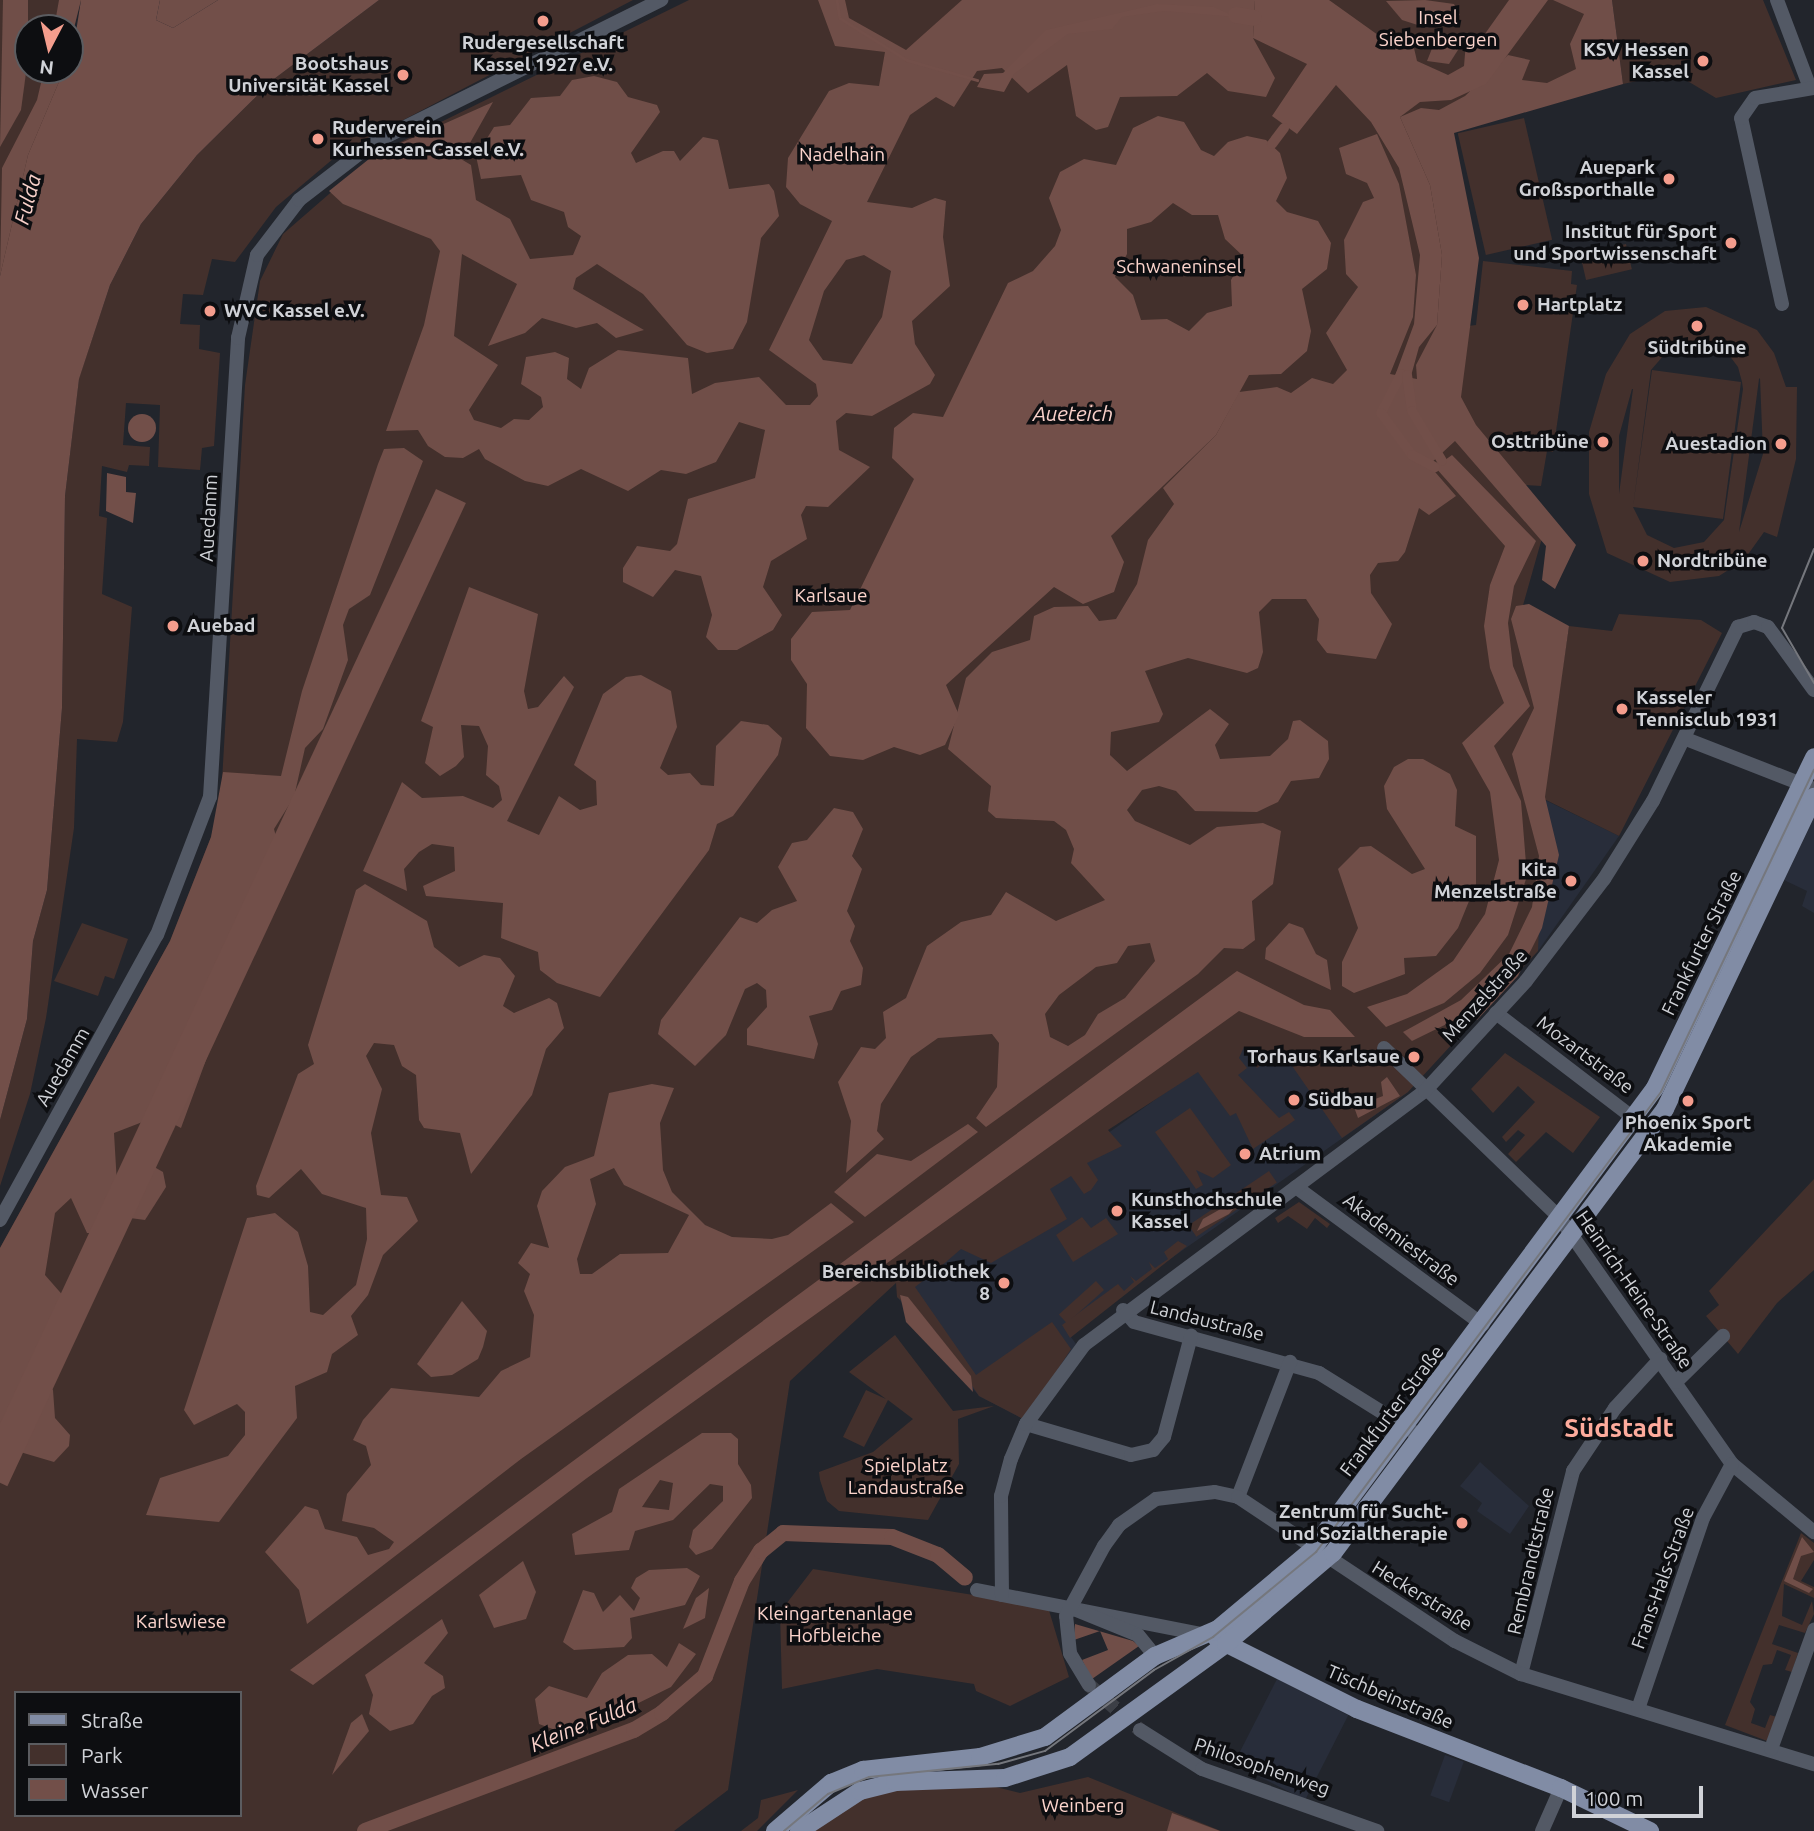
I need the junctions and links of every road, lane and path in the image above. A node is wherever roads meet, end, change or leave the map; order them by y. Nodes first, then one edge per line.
1 (662, 0) edge
2 (1777, 0) edge
3 (1812, 88) edge
4 (1782, 304) dead end
5 (1813, 689) edge
6 (1686, 739) junction
7 (1814, 757) edge
8 (1808, 786) edge
9 (1814, 797) edge
10 (1496, 1013) junction
11 (1384, 1048) dead end
12 (1425, 1091) junction
13 (1634, 1117) junction
14 (1649, 1130) junction
15 (1296, 1186) junction
16 (1559, 1217) junction
17 (0, 1220) edge
18 (1571, 1233) junction
19 (1123, 1310) junction
20 (1483, 1325) junction
21 (1191, 1336) junction
22 (1723, 1336) dead end
23 (1660, 1359) junction
24 (1290, 1362) junction
25 (1675, 1382) junction
26 (1026, 1424) junction
27 (1407, 1425) junction
28 (1422, 1437) junction
29 (1732, 1464) junction
30 (1238, 1497) junction
31 (1814, 1532) edge
32 (1319, 1554) junction
33 (977, 1590) dead end
34 (1002, 1595) junction
35 (1071, 1605) junction
36 (1250, 1623) junction
37 (1814, 1630) edge
38 (1207, 1635) junction
39 (1226, 1644) junction
40 (1155, 1656) junction
41 (1259, 1659) junction
42 (1521, 1674) junction
43 (1089, 1685) tunnel mouth
44 (1638, 1709) junction
45 (1140, 1730) tunnel mouth
46 (1771, 1749) junction
47 (1814, 1764) edge
48 (1561, 1788) junction
49 (775, 1831) edge
50 (799, 1831) edge
51 (1377, 1831) edge
52 (1542, 1831) edge
53 (1650, 1831) edge

1 - 17 street, Auedamm
2 - 3 street
3 - 4 street
5 - 6 street, Menzelstraße
6 - 8 street
6 - 10 street, Menzelstraße
7 - 8 main road, Frankfurter Straße
8 - 13 main road, Frankfurter Straße
9 - 14 main road, Frankfurter Straße
10 - 12 street, Menzelstraße
10 - 13 street, Mozartstraße
11 - 12 street, Heinrich-Heine-Straße
12 - 15 street, Menzelstraße
12 - 16 street, Heinrich-Heine-Straße
13 - 14 street, Mozartstraße
13 - 16 main road, Frankfurter Straße
14 - 18 main road, Frankfurter Straße
15 - 19 street, Menzelstraße
15 - 20 street, Akademiestraße
16 - 18 street, Heinrich-Heine-Straße
16 - 20 main road, Frankfurter Straße
18 - 23 street, Heinrich-Heine-Straße
18 - 28 main road, Frankfurter Straße
19 - 21 street, Landaustraße
19 - 26 street, Landaustraße
20 - 27 main road, Frankfurter Straße
21 - 24 street, Landaustraße
21 - 26 street
22 - 25 street
23 - 25 street, Heinrich-Heine-Straße
23 - 42 street, Rembrandtstraße
24 - 27 street, Landaustraße
24 - 30 street
25 - 29 street, Heinrich-Heine-Straße
26 - 34 street, Landaustraße
27 - 28 street, Landaustraße
27 - 32 main road, Frankfurter Straße
28 - 32 main road, Frankfurter Straße
29 - 31 street, Heinrich-Heine-Straße
29 - 44 street, Frans-Hals-Straße
30 - 32 street, Heckerstraße
30 - 35 street
32 - 36 main road, Frankfurter Straße
32 - 38 main road, Frankfurter Straße
32 - 42 street, Heckerstraße
33 - 34 street
34 - 35 street
35 - 38 street
35 - 40 street
35 - 43 street
36 - 39 main road, Frankfurter Straße
36 - 41 main road
37 - 46 street
38 - 39 main road, Tischbeinstraße
38 - 40 main road, Frankfurter Straße
39 - 41 main road, Tischbeinstraße
39 - 50 main road, Frankfurter Straße
40 - 49 main road, Frankfurter Straße
41 - 48 main road, Tischbeinstraße
42 - 44 street, Heckerstraße
44 - 46 street, Heckerstraße
45 - 51 street, Philosophenweg
46 - 47 street, Heckerstraße
48 - 52 street
48 - 53 main road, Tischbeinstraße

